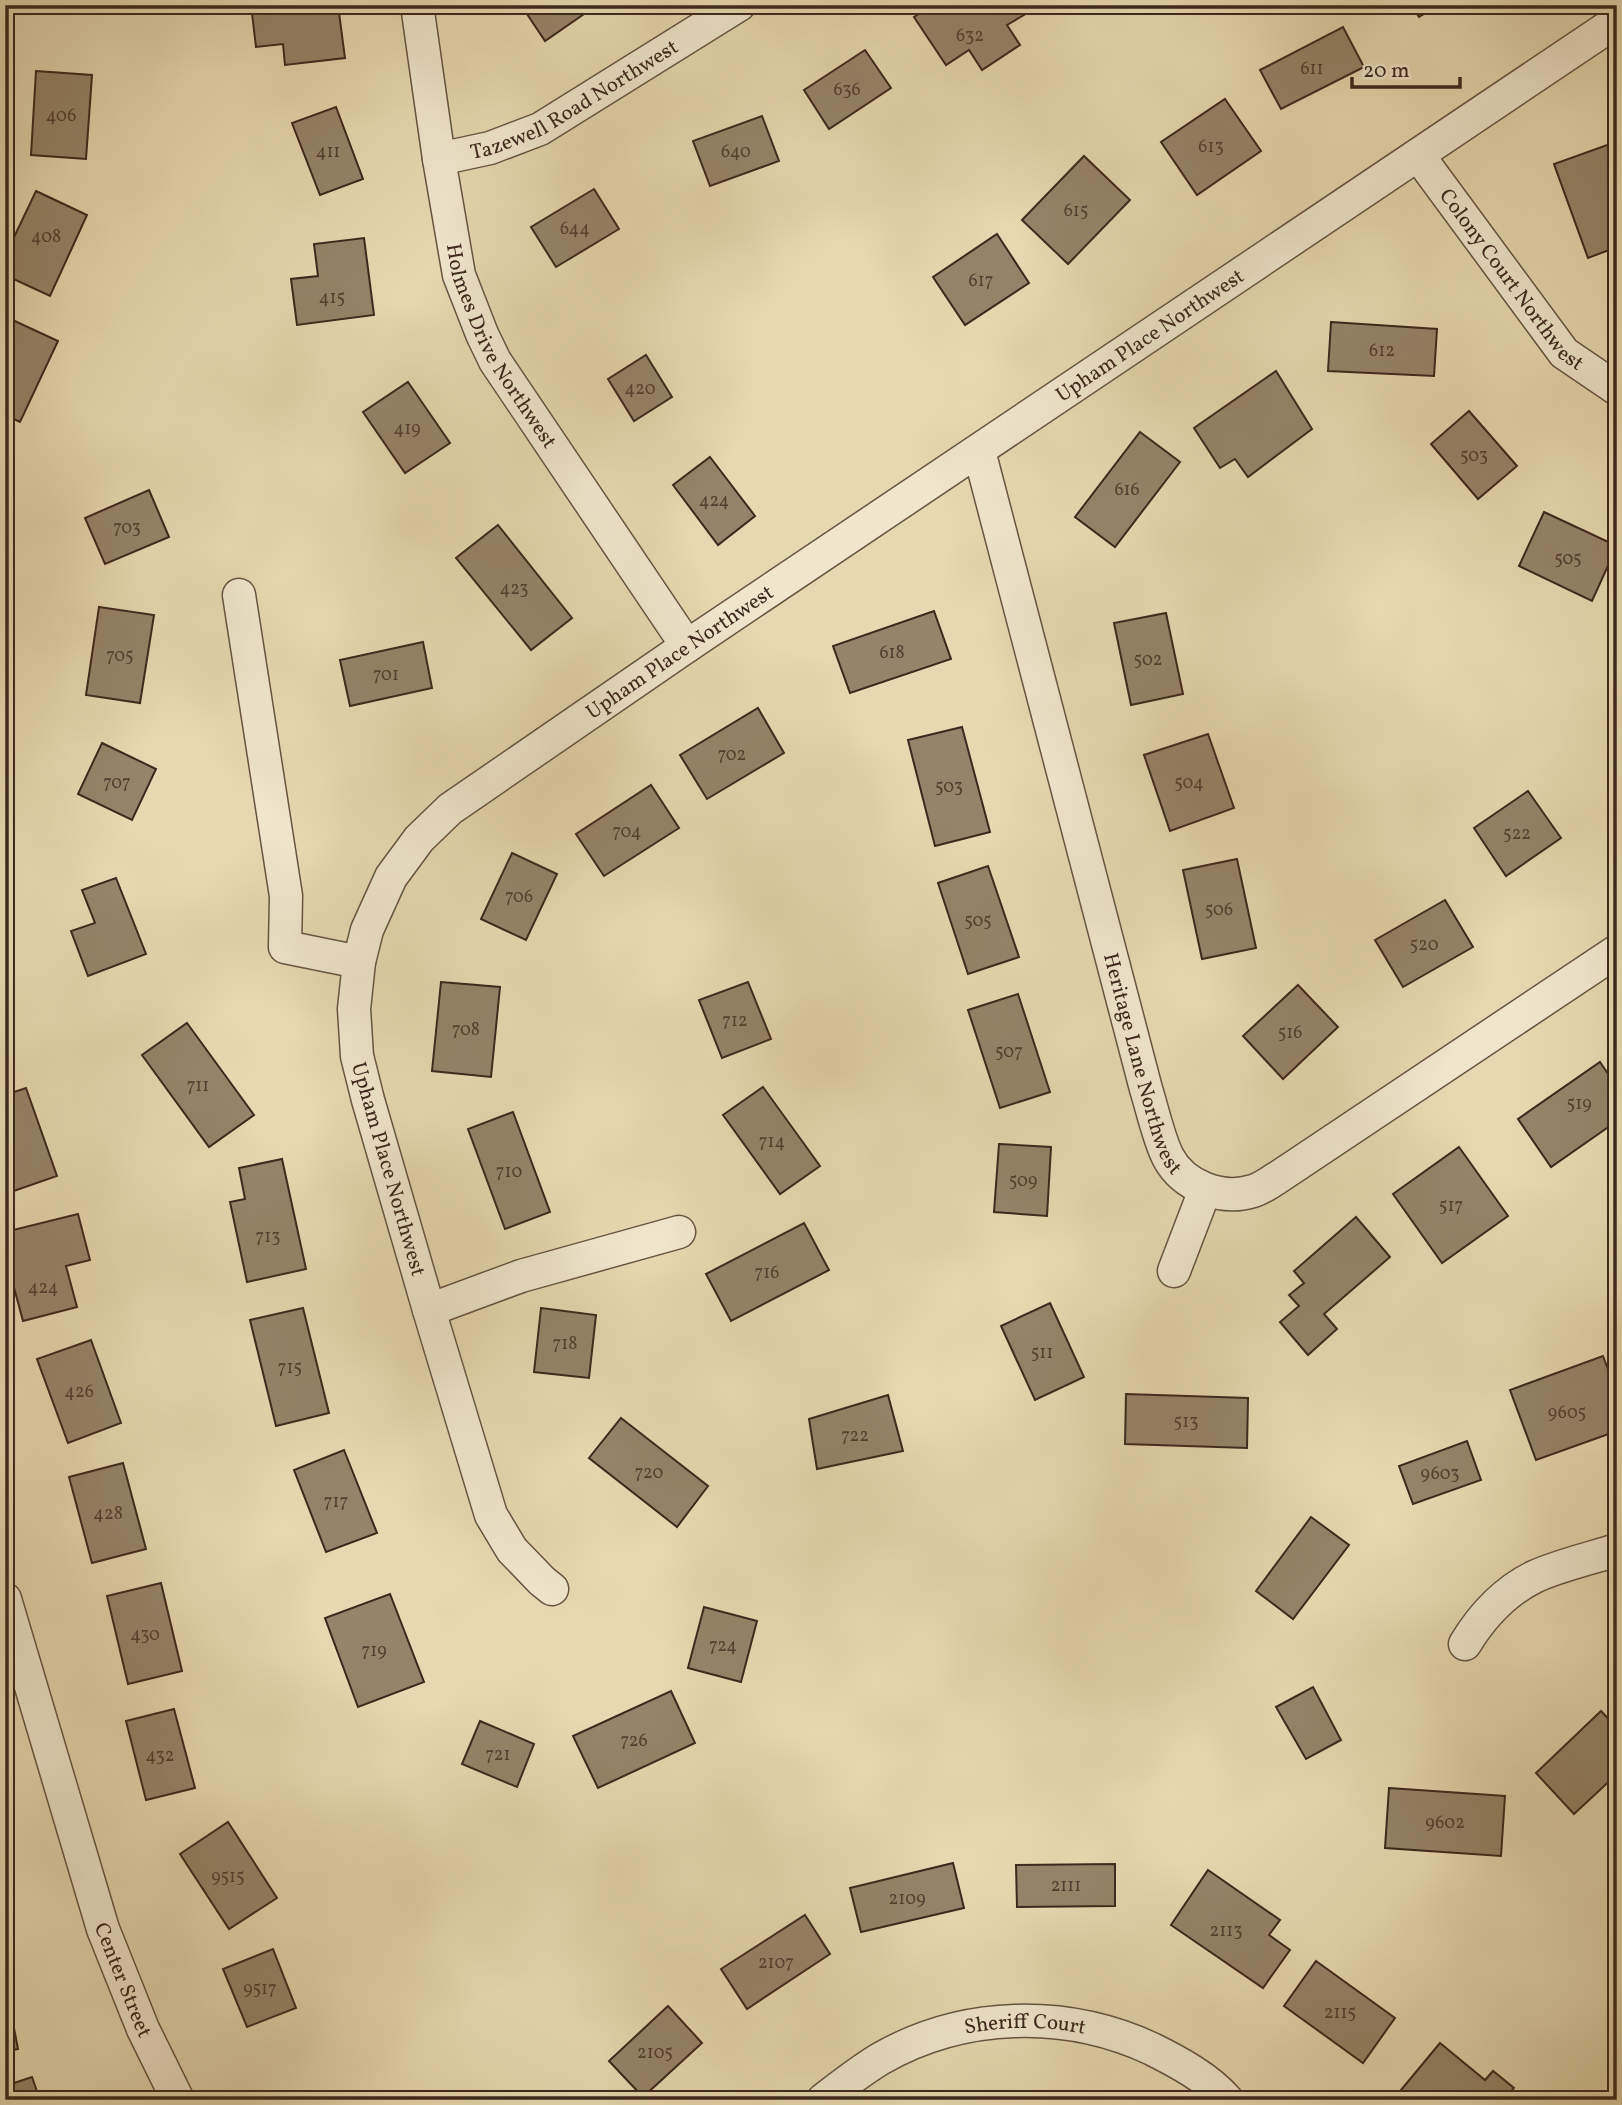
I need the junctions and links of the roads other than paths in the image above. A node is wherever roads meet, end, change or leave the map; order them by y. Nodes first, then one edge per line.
1 (417, 5) edge
2 (739, 5) edge
3 (1617, 21) edge
4 (1418, 155) junction
5 (439, 159) junction
6 (1617, 389) edge
7 (979, 451) junction
8 (239, 595) dead end
9 (687, 646) junction
10 (1617, 951) edge
11 (359, 962) junction
12 (1205, 1190) junction
13 (679, 1232) dead end
14 (1174, 1271) dead end
15 (429, 1310) junction
16 (1617, 1550) edge
17 (552, 1589) dead end
18 (5, 1599) edge
19 (1465, 1644) dead end
20 (18, 1689) edge
21 (178, 2100) edge
22 (823, 2100) edge
23 (1227, 2100) edge

1 - 5 street, Holmes Drive Northwest
2 - 5 street, Tazewell Road Northwest
3 - 4 street, Upham Place Northwest
4 - 6 street, Colony Court Northwest
4 - 7 street, Upham Place Northwest
5 - 9 street, Holmes Drive Northwest
7 - 9 street, Upham Place Northwest
7 - 12 street, Heritage Lane Northwest
8 - 11 street
9 - 11 street, Upham Place Northwest
10 - 12 street, Heritage Lane Northwest
11 - 15 street, Upham Place Northwest
12 - 14 street
13 - 15 street
15 - 17 street, Upham Place Northwest
16 - 19 street
18 - 20 street, Center Street
20 - 21 street, Center Street
22 - 23 street, Sheriff Court

